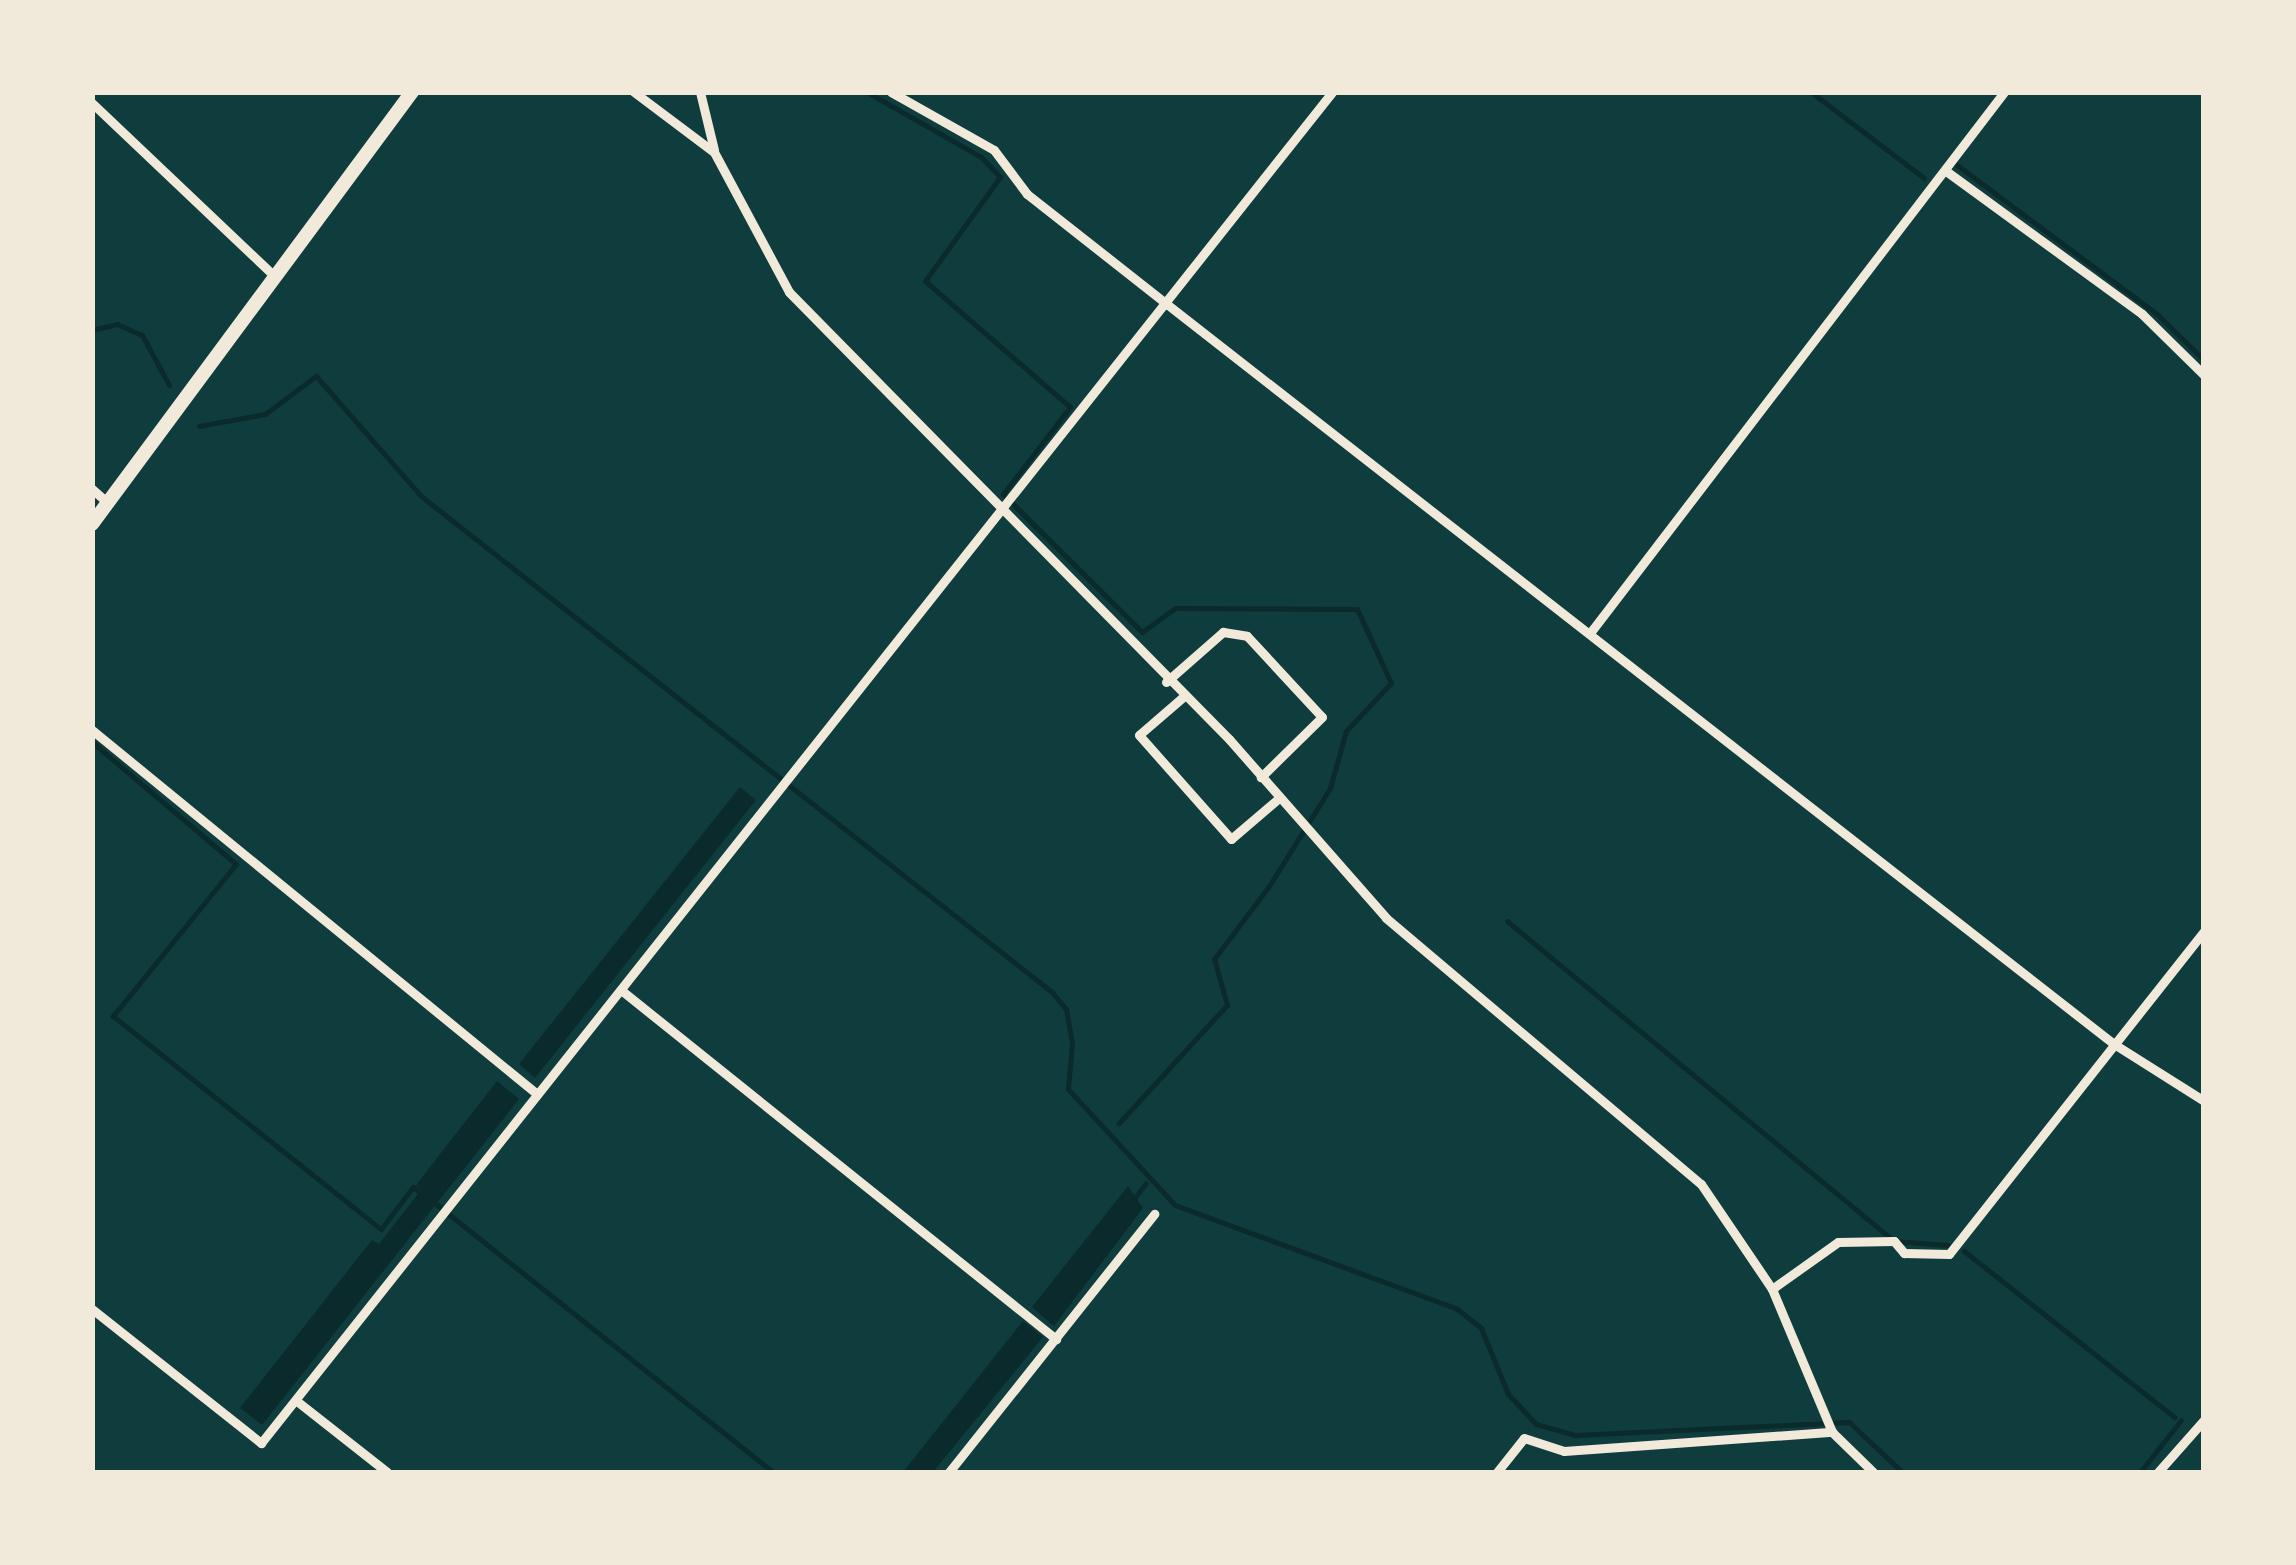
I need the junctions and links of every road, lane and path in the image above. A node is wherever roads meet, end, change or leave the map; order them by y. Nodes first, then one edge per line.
1 (412, 92) edge
2 (634, 92) edge
3 (700, 92) edge
4 (891, 92) edge
5 (917, 92) edge
6 (1332, 92) edge
7 (2004, 92) edge
8 (92, 103) edge
9 (915, 105) junction
10 (714, 152) junction
11 (1946, 171) junction
12 (274, 276) junction
13 (1168, 306) junction
14 (2204, 374) edge
15 (92, 489) edge
16 (108, 503) junction
17 (1004, 513) junction
18 (92, 524) edge
19 (1590, 632) junction
20 (1166, 682) junction
21 (1183, 698) junction
22 (92, 730) edge
23 (1261, 777) junction
24 (1279, 798) junction
25 (2204, 930) edge
26 (621, 990) junction
27 (2114, 1044) junction
28 (536, 1094) junction
29 (2204, 1102) edge
30 (1154, 1214) dead end
31 (1772, 1289) junction
32 (92, 1309) edge
33 (1056, 1339) junction
34 (298, 1402) junction
35 (2204, 1420) edge
36 (1832, 1432) junction
37 (387, 1472) edge
38 (949, 1472) edge
39 (1497, 1472) edge
40 (1873, 1472) edge
41 (2158, 1472) edge

1 - 12 main road
2 - 10 street
3 - 10 street
4 - 9 street
5 - 9 street
6 - 13 street
7 - 11 street
8 - 12 street
9 - 13 street
10 - 17 street
11 - 14 street
11 - 19 street
12 - 16 main road
13 - 17 street
13 - 19 street
15 - 16 street
16 - 18 main road
17 - 20 street
17 - 26 street
19 - 27 street
20 - 21 street
20 - 23 street
21 - 23 street
21 - 24 street
22 - 28 street
23 - 24 street
24 - 31 street
25 - 27 street
26 - 28 street
26 - 33 street
27 - 29 street
27 - 31 street
28 - 34 street
30 - 33 street
31 - 36 street
32 - 34 street
33 - 38 street
34 - 37 street
35 - 41 street
36 - 39 street
36 - 40 street

